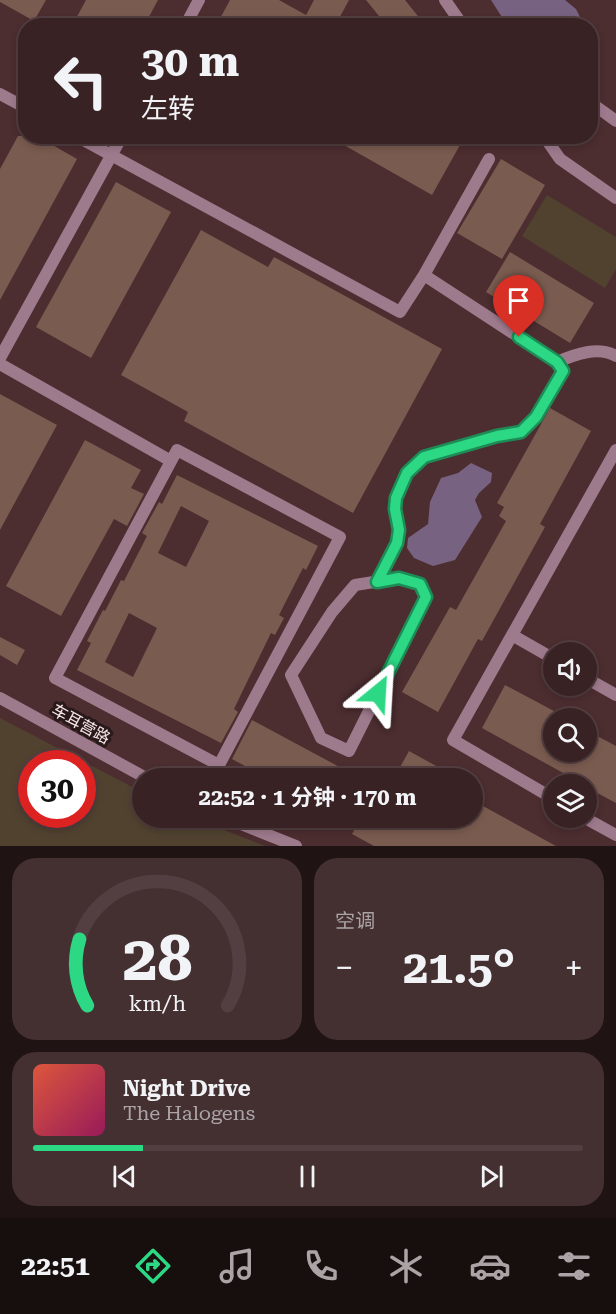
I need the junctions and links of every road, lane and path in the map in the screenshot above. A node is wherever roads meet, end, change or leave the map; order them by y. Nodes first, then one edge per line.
1 (200, 0) edge
2 (445, 0) edge
3 (190, 18) edge
4 (457, 18) edge
5 (0, 94) edge
6 (18, 104) edge
7 (598, 108) edge
8 (616, 121) edge
9 (90, 144) edge
10 (118, 144) edge
11 (550, 144) edge
12 (111, 156) junction
13 (489, 159) dead end
14 (616, 198) edge
15 (424, 275) junction
16 (616, 357) edge
17 (0, 358) edge
18 (557, 362) junction
19 (0, 364) edge
20 (616, 450) edge
21 (171, 461) junction
22 (377, 582) junction
23 (512, 635) junction
24 (543, 653) edge
25 (597, 684) edge
26 (616, 695) edge
27 (0, 698) edge
28 (132, 770) edge
29 (543, 793) edge
30 (597, 825) edge
31 (251, 828) edge
32 (616, 835) edge
33 (296, 846) edge

1 - 3 street
2 - 4 street
5 - 6 street
7 - 8 street
9 - 12 street
10 - 12 street
11 - 14 street
12 - 15 street
12 - 17 street
13 - 15 street
15 - 18 street
16 - 18 street
18 - 22 street
19 - 21 street
20 - 23 street
21 - 21 street
22 - 22 street
23 - 24 street
23 - 29 street
25 - 26 street
27 - 28 street, 车耳营路
30 - 32 street
31 - 33 street

